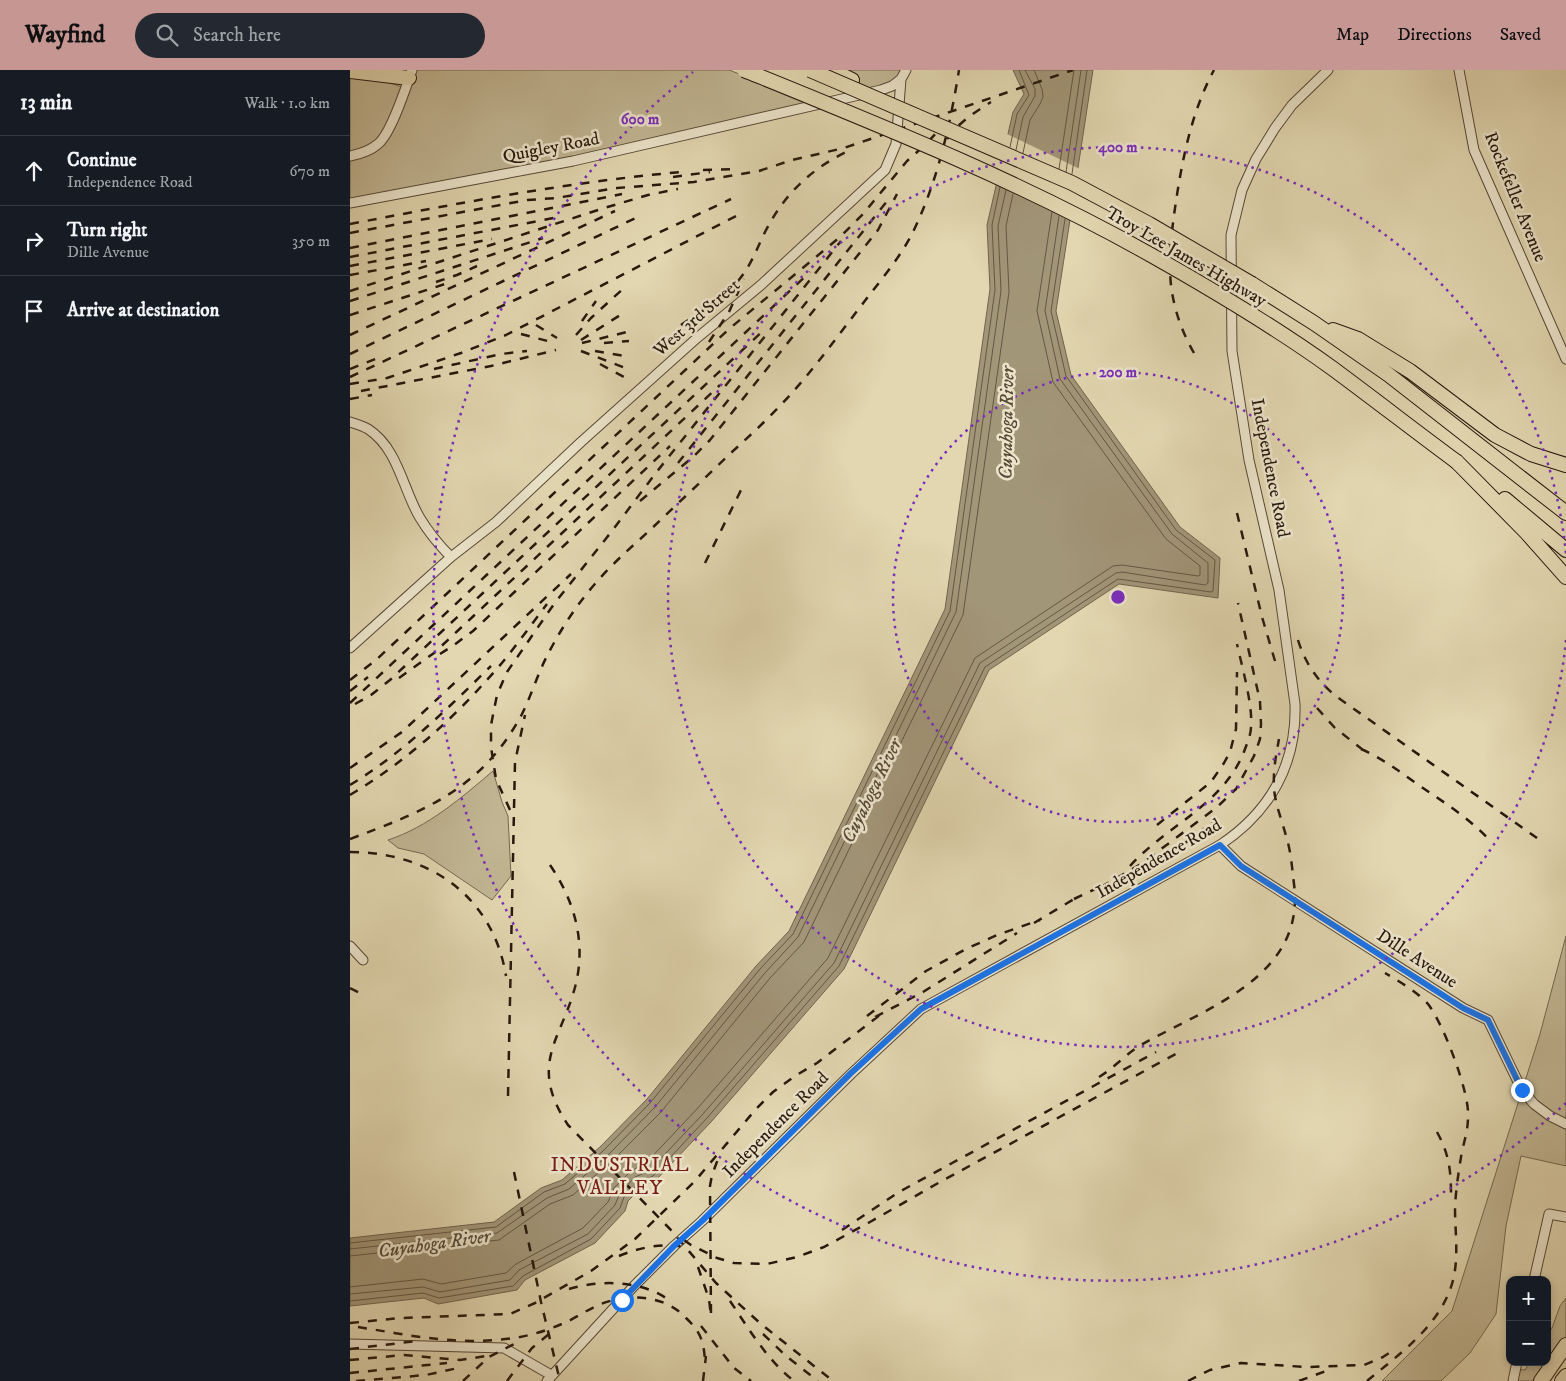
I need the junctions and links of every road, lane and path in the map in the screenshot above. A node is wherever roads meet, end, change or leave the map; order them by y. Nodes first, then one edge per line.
1 (744, 70) edge
2 (810, 70) edge
3 (831, 70) edge
4 (906, 70) edge
5 (1328, 70) edge
6 (1459, 70) edge
7 (350, 71) edge
8 (410, 74) edge
9 (900, 79) junction
10 (872, 98) junction
11 (350, 156) edge
12 (350, 203) edge
13 (1314, 322) junction
14 (1566, 360) edge
15 (350, 422) edge
16 (1457, 462) junction
17 (1566, 465) edge
18 (1566, 513) edge
19 (1566, 550) edge
20 (452, 557) junction
21 (1566, 577) edge
22 (350, 648) edge
23 (1220, 845) junction
24 (350, 946) edge
25 (363, 960) dead end
26 (1566, 1124) edge
27 (1566, 1218) edge
28 (1535, 1276) edge
29 (350, 1344) edge
30 (1566, 1345) edge
31 (1516, 1366) edge
32 (1566, 1376) edge
33 (549, 1378) edge
34 (1512, 1381) edge
35 (1541, 1381) edge
36 (1562, 1381) edge

1 - 16 highway, Troy Lee James Highway, bridge
2 - 10 highway, Troy Lee James Highway, bridge
3 - 10 highway, bridge
4 - 9 street
5 - 23 street, Independence Road
6 - 14 street, Rockefeller Avenue
7 - 8 highway
8 - 11 street
9 - 12 street, Quigley Road
9 - 20 street, West 3rd Street
10 - 13 highway, Troy Lee James Highway, bridge
13 - 17 highway
13 - 18 highway, Troy Lee James Highway
15 - 20 street
16 - 19 highway, Troy Lee James Highway
16 - 21 highway
20 - 22 street, West 3rd Street
23 - 26 street, Dille Avenue
23 - 33 street, Independence Road
24 - 25 street
27 - 28 street
29 - 33 street
30 - 35 highway
31 - 34 street
32 - 36 highway

